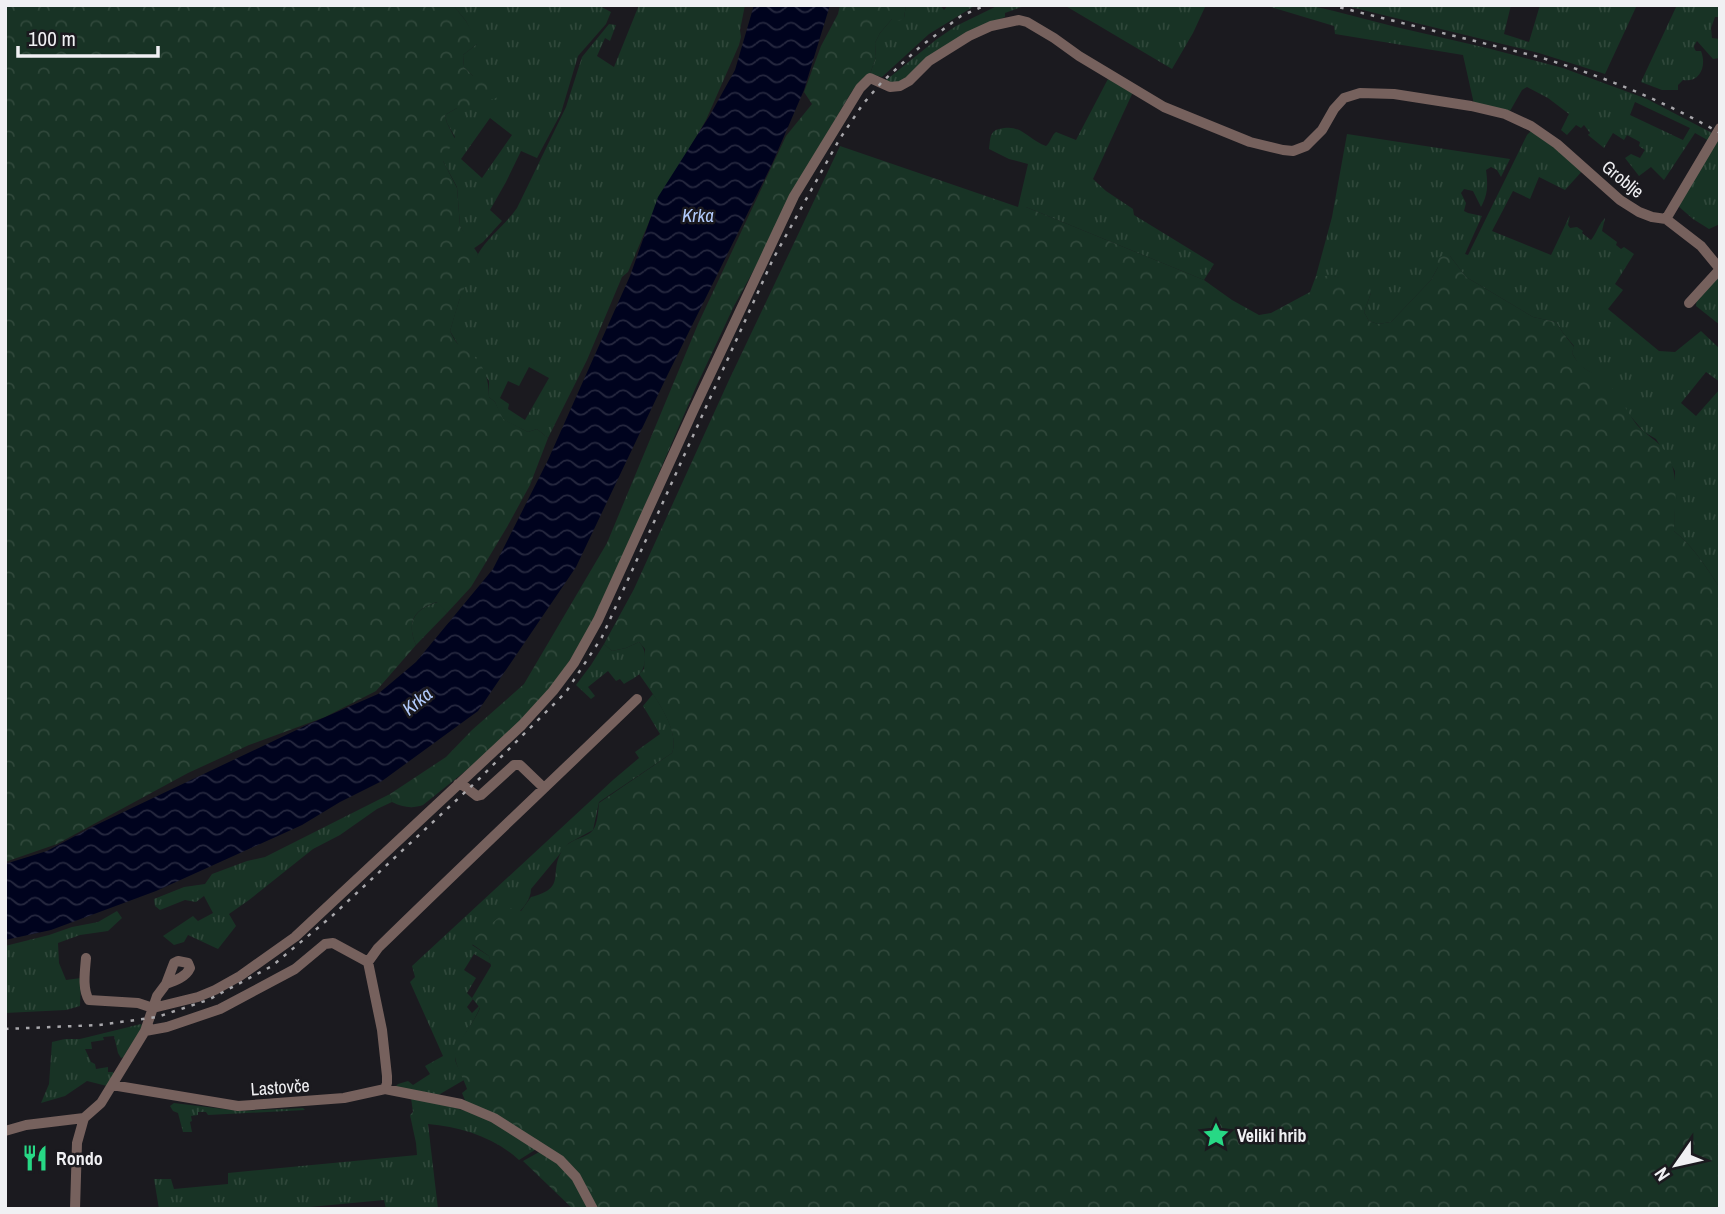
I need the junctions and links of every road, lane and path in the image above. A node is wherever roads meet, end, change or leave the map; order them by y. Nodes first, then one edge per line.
1 (1720, 128) edge
2 (1666, 219) junction
3 (1720, 269) edge
4 (1689, 303) dead end
5 (638, 699) dead end
6 (458, 784) junction
7 (544, 788) junction
8 (86, 958) dead end
9 (368, 962) junction
10 (166, 984) dead end
11 (153, 1008) junction
12 (145, 1031) junction
13 (113, 1085) junction
14 (385, 1089) junction
15 (84, 1118) junction
16 (5, 1131) edge
17 (75, 1209) edge
18 (593, 1209) edge

1 - 2 street
2 - 3 street, Groblje
2 - 6 street, Groblje
3 - 4 street
5 - 7 street
6 - 7 street
6 - 11 street
7 - 9 street
8 - 11 street
9 - 12 street
9 - 14 street
10 - 11 street
11 - 12 street
12 - 13 street
13 - 14 street, Lastovče
13 - 15 street
14 - 18 street
15 - 16 street
15 - 17 street

